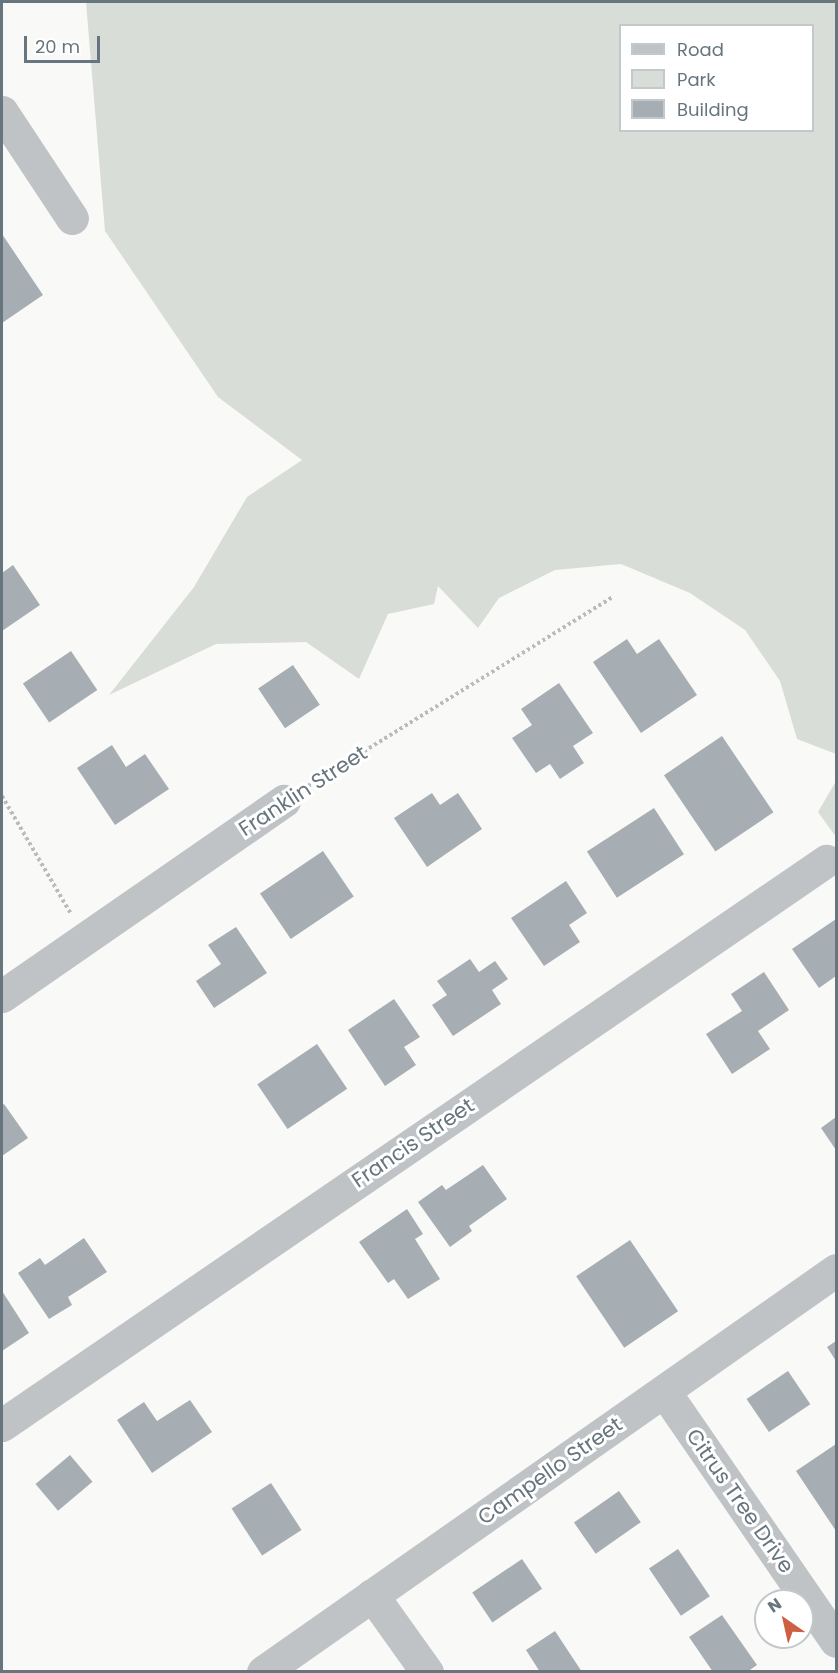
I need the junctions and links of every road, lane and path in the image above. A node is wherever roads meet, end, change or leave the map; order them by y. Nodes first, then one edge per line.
1 (2, 112) edge
2 (72, 218) dead end
3 (613, 597) dead end
4 (2, 796) edge
5 (284, 801) joint
6 (826, 861) dead end
7 (73, 947) junction
8 (2, 996) edge
9 (837, 1270) edge
10 (664, 1391) junction
11 (2, 1425) edge
12 (372, 1595) junction
13 (837, 1641) edge
14 (263, 1671) edge
15 (427, 1671) edge

1 - 2 street
3 - 5 path, Franklin Street
4 - 7 path
5 - 7 street, Franklin Street
6 - 11 street, Francis Street
7 - 8 street, Franklin Street
9 - 10 street, Campello Street
10 - 12 street, Campello Street
10 - 13 street, Citrus Tree Drive
12 - 14 street, Campello Street
12 - 15 street

